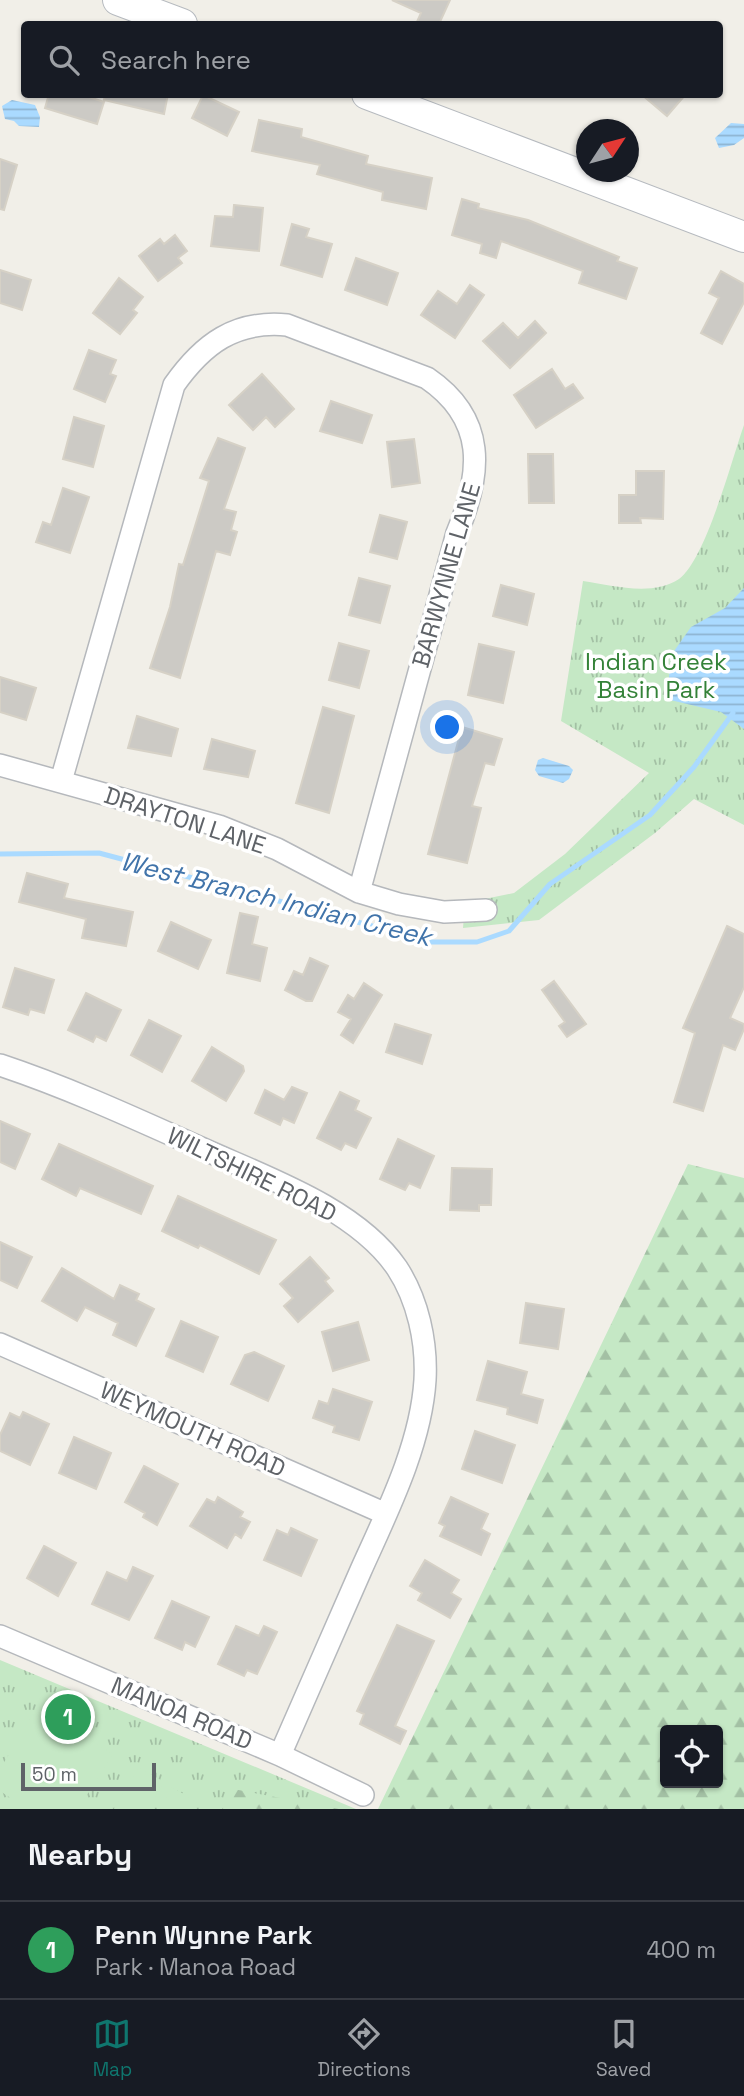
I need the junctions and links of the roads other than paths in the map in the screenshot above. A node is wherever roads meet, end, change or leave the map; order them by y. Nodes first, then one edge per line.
1 (118, 0) edge
2 (174, 21) edge
3 (379, 98) edge
4 (744, 237) edge
5 (0, 765) edge
6 (61, 781) junction
7 (359, 892) junction
8 (486, 910) dead end
9 (0, 1065) edge
10 (0, 1344) edge
11 (386, 1514) junction
12 (0, 1636) edge
13 (280, 1755) junction
14 (363, 1795) dead end

1 - 2 main road
3 - 4 main road
5 - 6 street, DRAYTON LANE
6 - 7 street, DRAYTON LANE
6 - 7 street, BARWYNNE LANE
7 - 8 street, DRAYTON LANE
9 - 11 street, WILTSHIRE ROAD
10 - 11 street, WEYMOUTH ROAD
11 - 13 street, WILTSHIRE ROAD
12 - 13 street, MANOA ROAD
13 - 14 street, MANOA ROAD

